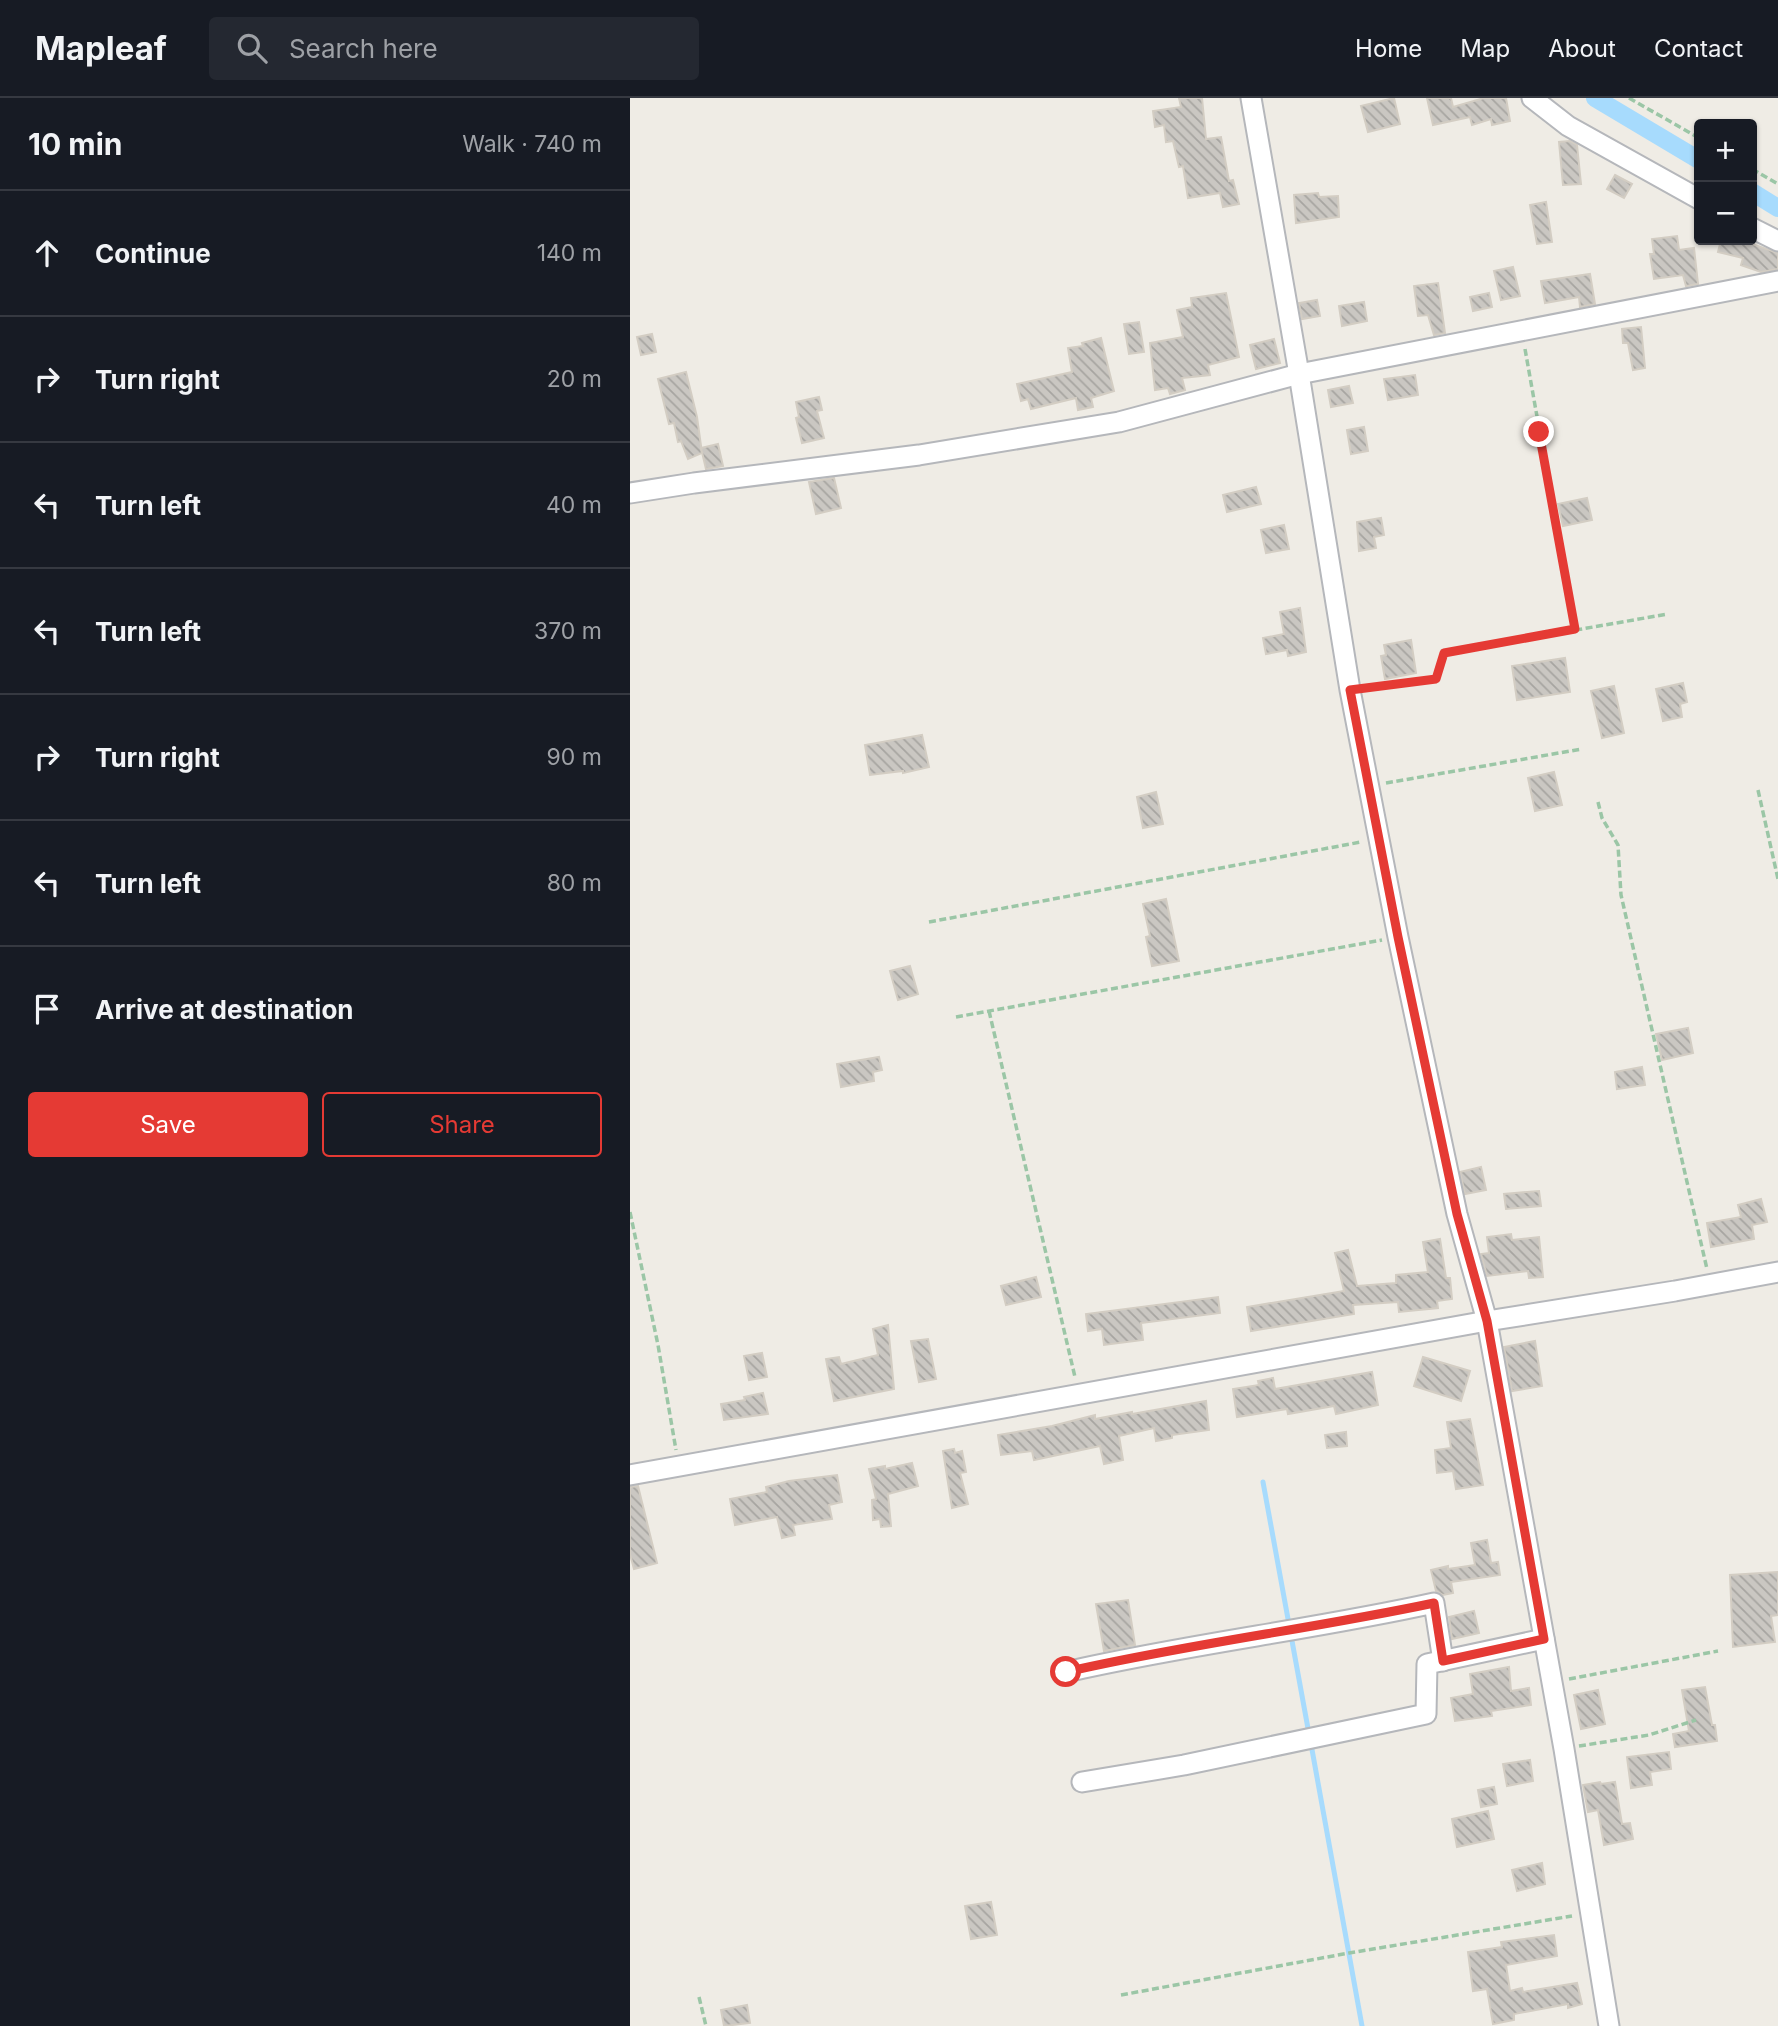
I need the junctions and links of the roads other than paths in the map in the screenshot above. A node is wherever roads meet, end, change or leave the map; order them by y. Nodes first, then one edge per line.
1 (1251, 98) edge
2 (1532, 98) edge
3 (1694, 196) edge
4 (1757, 230) edge
5 (1778, 241) edge
6 (1778, 281) edge
7 (1299, 374) junction
8 (630, 493) edge
9 (1778, 1272) edge
10 (1487, 1321) junction
11 (630, 1475) edge
12 (1544, 1639) junction
13 (1443, 1661) junction
14 (1066, 1672) dead end
15 (1082, 1782) dead end
16 (1609, 2026) edge

1 - 7 street
2 - 3 street
4 - 5 street
6 - 7 street
7 - 8 street
7 - 10 street
9 - 10 street
10 - 11 street
10 - 12 street
12 - 13 street
12 - 16 street
13 - 14 street
13 - 15 street

